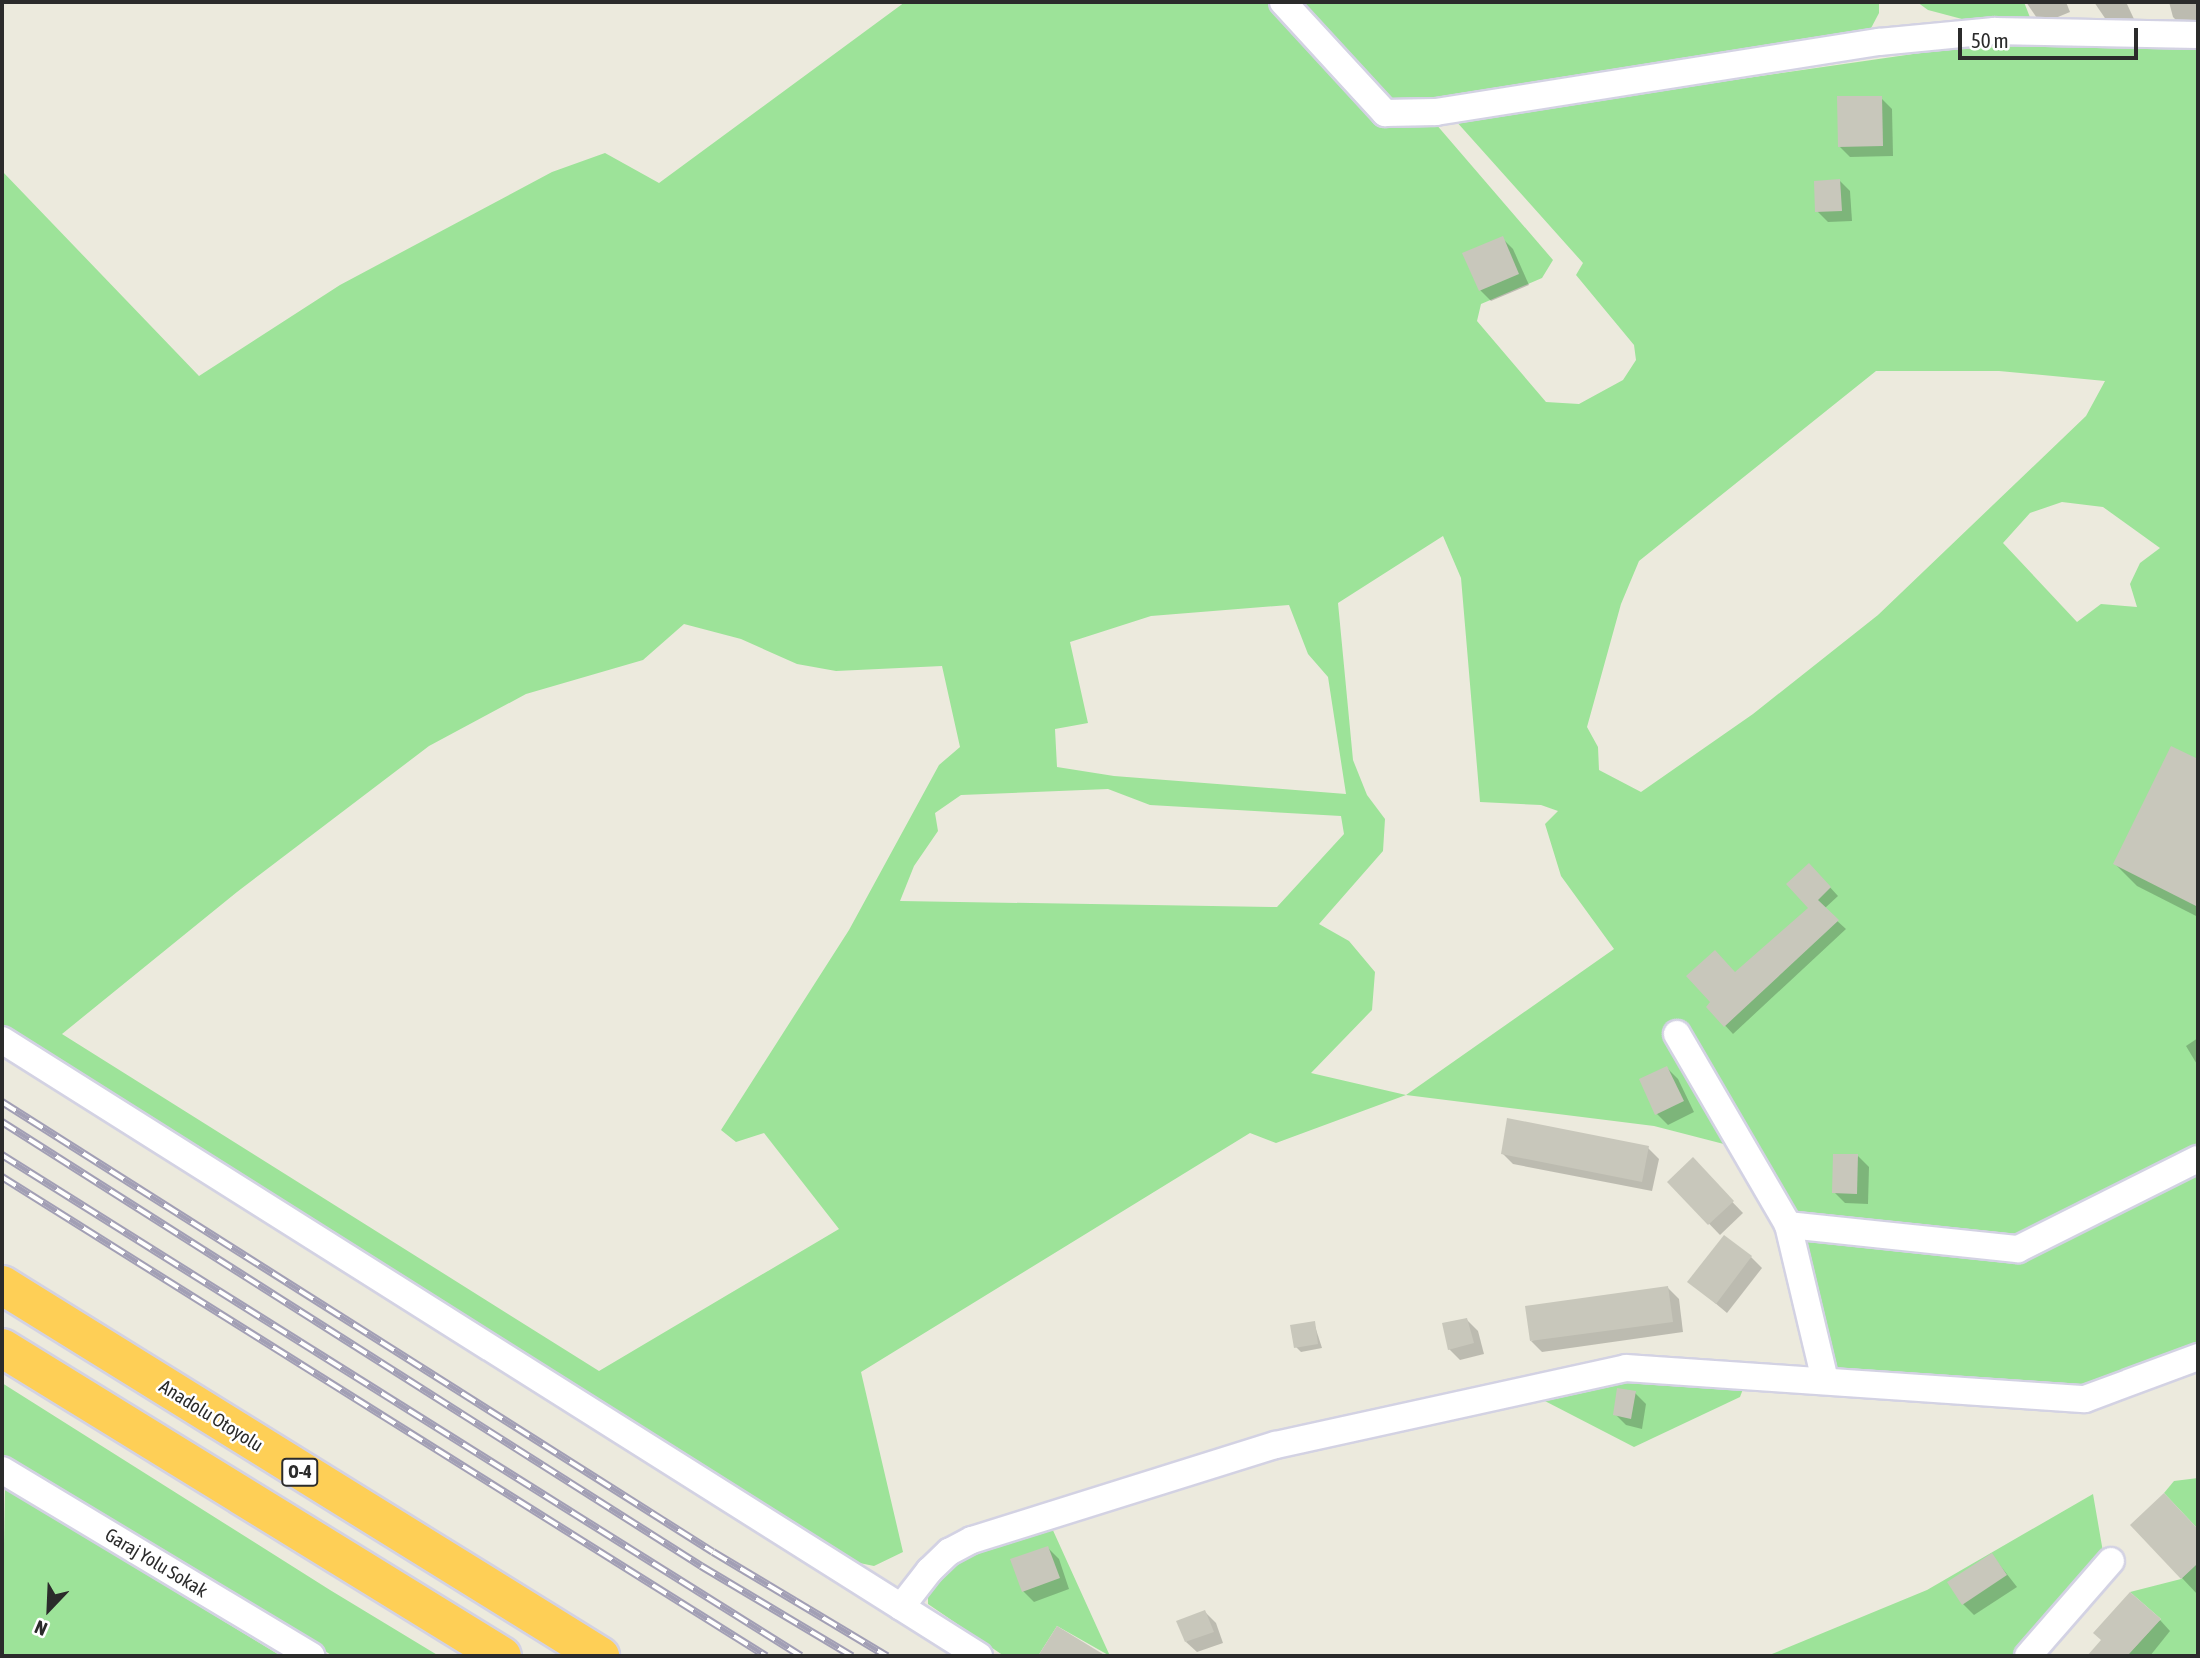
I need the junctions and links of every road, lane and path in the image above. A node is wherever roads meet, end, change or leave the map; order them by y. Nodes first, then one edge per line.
1 (1283, 2) edge
2 (2198, 35) edge
3 (1677, 1034) dead end
4 (2, 1040) edge
5 (2198, 1159) edge
6 (1788, 1225) junction
7 (2, 1285) edge
8 (2, 1348) edge
9 (2198, 1357) edge
10 (1825, 1380) junction
11 (2, 1470) edge
12 (2111, 1561) dead end
13 (901, 1607) junction
14 (311, 1656) edge
15 (502, 1656) edge
16 (600, 1656) edge
17 (979, 1656) edge
18 (2028, 1656) edge

1 - 2 street
3 - 6 street
4 - 13 street
5 - 6 street
6 - 10 street
7 - 16 highway, Anadolu Otoyolu / O-4
8 - 15 highway
9 - 10 street
10 - 13 street
11 - 14 street, Garaj Yolu Sokak
12 - 18 street
13 - 17 street

